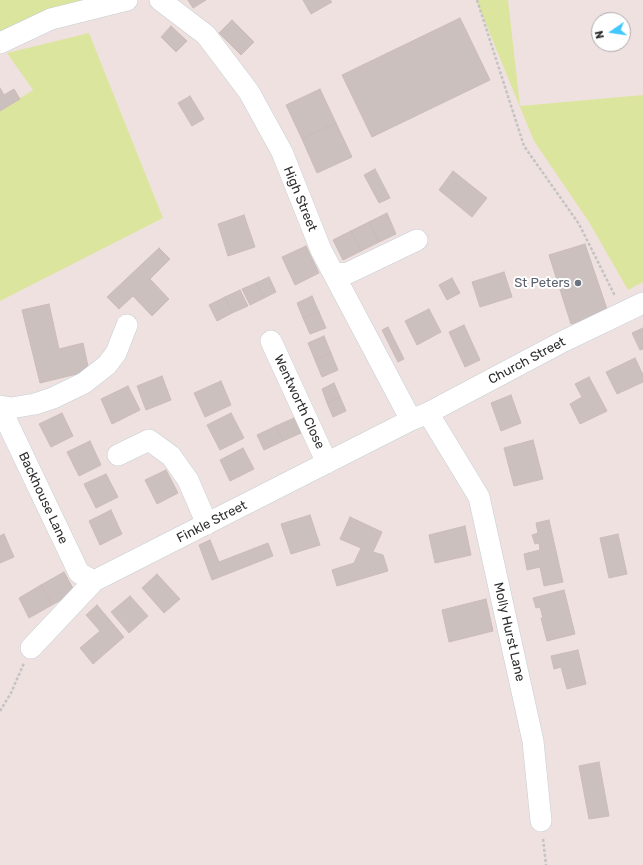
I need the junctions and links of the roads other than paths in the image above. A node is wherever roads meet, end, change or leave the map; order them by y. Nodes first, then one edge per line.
1 (127, 0) edge
2 (160, 0) edge
3 (0, 43) edge
4 (417, 240) dead end
5 (334, 274) junction
6 (643, 303) edge
7 (127, 326) dead end
8 (271, 341) dead end
9 (0, 406) edge
10 (419, 417) junction
11 (118, 455) dead end
12 (327, 463) junction
13 (207, 524) junction
14 (94, 581) junction
15 (31, 648) road end
16 (541, 820) road end

1 - 3 street
2 - 5 street, High Street
4 - 5 street
5 - 10 street, High Street
6 - 10 street, Church Street
7 - 9 street
8 - 12 street, Wentworth Close
9 - 14 street, Backhouse Lane
10 - 12 street, Finkle Street
10 - 16 street, Molly Hurst Lane
11 - 13 street
12 - 13 street, Finkle Street
13 - 14 street, Finkle Street
14 - 15 street, Finkle Street

